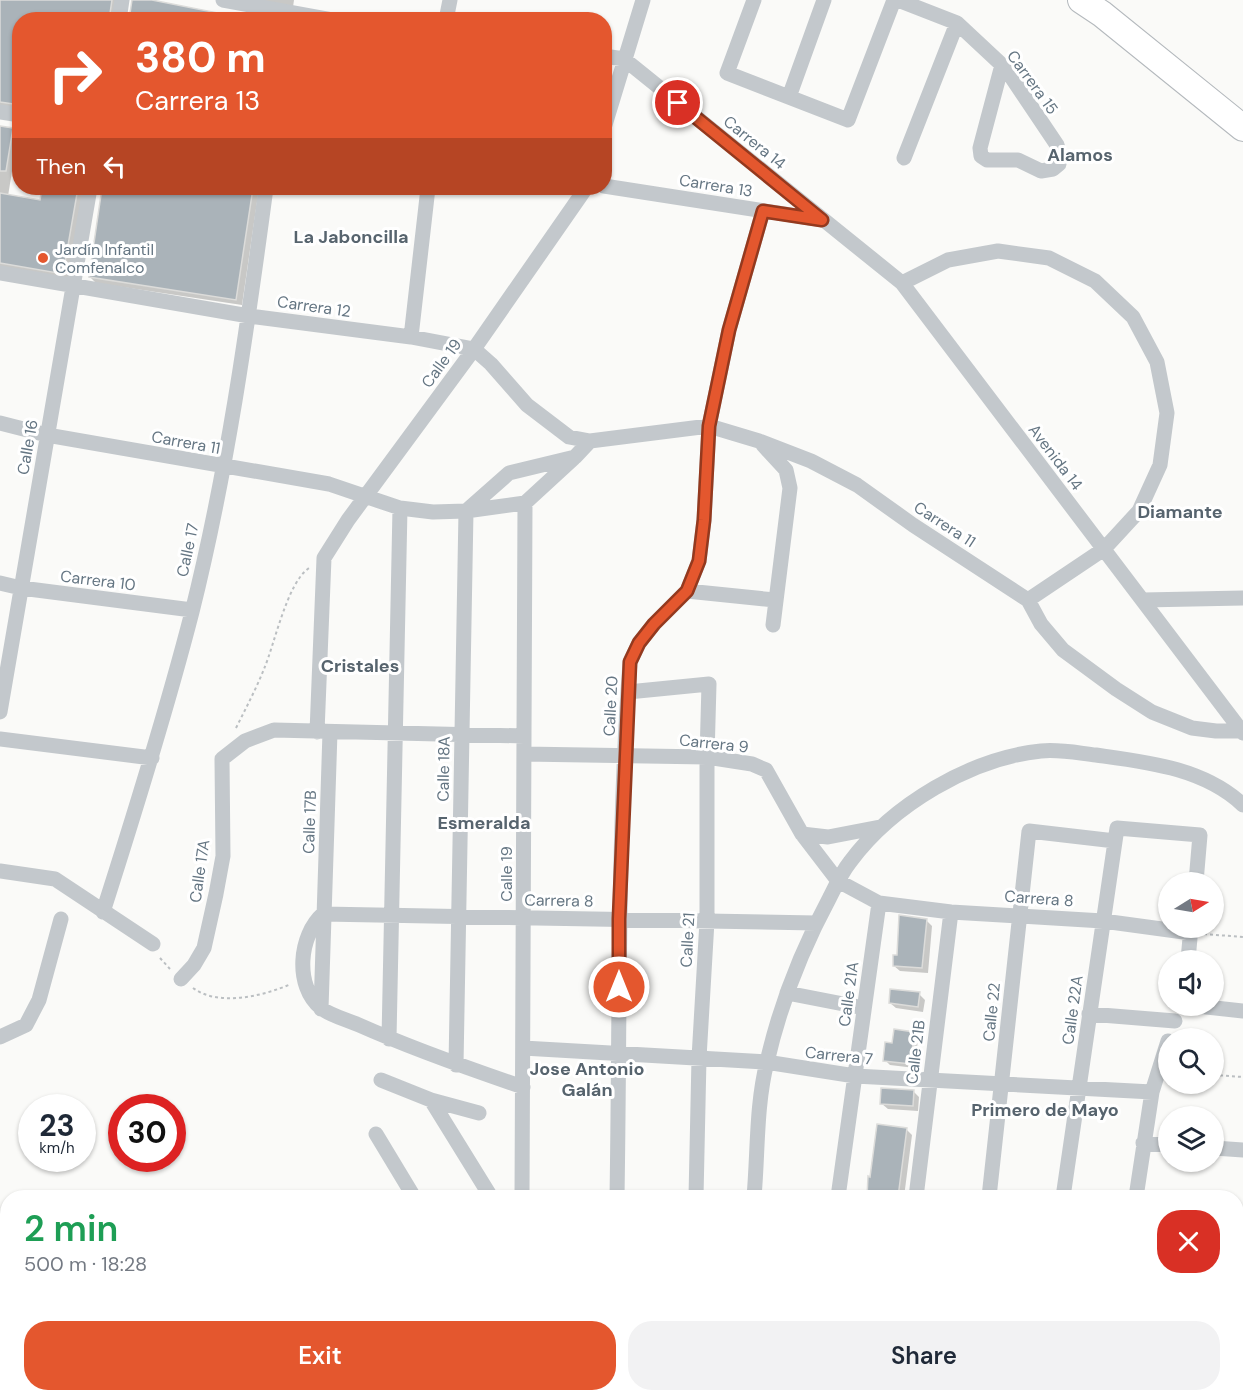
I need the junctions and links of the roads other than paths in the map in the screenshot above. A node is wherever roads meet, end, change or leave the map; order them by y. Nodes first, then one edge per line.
1 (223, 0) edge
2 (644, 0) edge
3 (754, 0) edge
4 (824, 0) edge
5 (894, 0) edge
6 (898, 0) edge
7 (1081, 0) edge
8 (294, 11) edge
9 (957, 23) junction
10 (612, 57) edge
11 (624, 58) junction
12 (1002, 65) junction
13 (789, 97) junction
14 (612, 100) edge
15 (1243, 129) edge
16 (904, 158) dead end
17 (612, 187) edge
18 (89, 195) edge
19 (265, 195) edge
20 (427, 195) edge
21 (581, 195) edge
22 (763, 211) junction
23 (822, 220) junction
24 (0, 273) edge
25 (902, 284) junction
26 (73, 286) junction
27 (249, 316) junction
28 (411, 337) junction
29 (474, 349) junction
30 (0, 423) edge
31 (709, 426) junction
32 (47, 435) junction
33 (590, 441) junction
34 (759, 441) junction
35 (575, 457) junction
36 (224, 466) junction
37 (365, 497) junction
38 (525, 503) junction
39 (400, 508) junction
40 (466, 511) junction
41 (1104, 549) junction
42 (324, 558) joint
43 (0, 583) edge
44 (21, 588) junction
45 (687, 591) junction
46 (1243, 598) edge
47 (776, 600) junction
48 (1028, 600) junction
49 (1143, 600) junction
50 (192, 610) junction
51 (773, 625) dead end
52 (628, 692) junction
53 (0, 712) edge
54 (324, 732) junction
55 (1242, 732) edge
56 (396, 733) junction
57 (462, 735) junction
58 (524, 736) junction
59 (0, 739) edge
60 (524, 754) junction
61 (626, 755) junction
62 (706, 757) junction
63 (152, 758) junction
64 (1243, 805) edge
65 (880, 827) junction
66 (802, 834) junction
67 (1116, 835) junction
68 (0, 871) edge
69 (1197, 872) edge
70 (838, 881) junction
71 (879, 903) junction
72 (103, 912) junction
73 (951, 912) junction
74 (323, 914) junction
75 (1020, 914) junction
76 (392, 915) junction
77 (458, 916) junction
78 (524, 918) junction
79 (61, 919) dead end
80 (619, 919) junction
81 (707, 921) junction
82 (1103, 921) junction
83 (816, 923) junction
84 (1158, 927) edge
85 (153, 944) road end
86 (181, 979) road end
87 (787, 993) junction
88 (864, 1008) junction
89 (321, 1009) junction
90 (1224, 1009) edge
91 (1243, 1011) edge
92 (1089, 1014) junction
93 (1178, 1016) edge
94 (1175, 1021) junction
95 (1173, 1028) edge
96 (0, 1037) edge
97 (389, 1039) junction
98 (523, 1048) junction
99 (620, 1054) junction
100 (699, 1058) junction
101 (766, 1062) junction
102 (456, 1065) junction
103 (1158, 1073) edge
104 (855, 1076) junction
105 (929, 1079) junction
106 (381, 1080) dead end
107 (1001, 1083) junction
108 (523, 1087) junction
109 (1078, 1088) junction
110 (1152, 1092) junction
111 (432, 1100) junction
112 (479, 1113) dead end
113 (376, 1134) dead end
114 (1143, 1143) junction
115 (1158, 1144) edge
116 (1224, 1149) edge
117 (1243, 1150) edge
118 (410, 1190) edge
119 (487, 1190) edge
120 (522, 1190) edge
121 (616, 1190) edge
122 (696, 1190) edge
123 (754, 1190) edge
124 (839, 1190) edge
125 (917, 1190) edge
126 (990, 1190) edge
127 (1064, 1190) edge
128 (1137, 1190) edge

1 - 8 street
2 - 11 street
3 - 13 street
4 - 13 street
5 - 13 street
6 - 9 street, Carrera 15
7 - 15 highway
9 - 12 street, Carrera 15
9 - 16 street
10 - 11 street
11 - 14 street
11 - 23 street, Carrera 14
12 - 12 street, Carrera 15
17 - 22 street, Carrera 13
18 - 26 street, Calle 16
19 - 27 street, Calle 17
20 - 28 street
21 - 29 street, Calle 19
22 - 23 street, Carrera 13
22 - 31 street, Calle 20
23 - 25 street, Avenida 14
24 - 26 street, Carrera 12
25 - 41 street, Avenida 14
25 - 41 street
26 - 27 street, Carrera 12
26 - 32 street, Calle 16
27 - 28 street, Carrera 12
27 - 36 street, Calle 17
28 - 29 street, Carrera 12
29 - 33 street
29 - 37 street, Calle 19
30 - 32 street, Carrera 11
31 - 33 street, Carrera 11
31 - 34 street, Carrera 11
31 - 45 street, Calle 20
32 - 36 street, Carrera 11
32 - 44 street, Calle 16
33 - 35 street
34 - 47 street
34 - 48 street, Carrera 11
35 - 38 street
35 - 40 street
36 - 37 street, Carrera 11
36 - 50 street, Calle 17
37 - 39 street, Carrera 11
37 - 42 street, Calle 19
38 - 40 street
38 - 58 street, Calle 19
39 - 40 street, Carrera 11
39 - 56 street
40 - 57 street, Calle 18A
41 - 48 street
41 - 49 street, Avenida 14
42 - 54 street, Calle 17B
43 - 44 street, Carrera 10
44 - 50 street, Carrera 10
44 - 53 street, Calle 16
45 - 47 street
45 - 52 street, Calle 20
46 - 49 street
47 - 51 street
48 - 55 street, Carrera 11
49 - 55 street, Avenida 14
50 - 63 street, Calle 17
52 - 61 street, Calle 20
52 - 62 street, Calle 21
54 - 56 street
54 - 74 street, Calle 17B
54 - 86 street, Calle 17A
56 - 57 street
56 - 76 street
57 - 58 street
57 - 77 street, Calle 18A
58 - 60 street, Calle 19
59 - 63 street
60 - 61 street, Carrera 9
60 - 78 street, Calle 19
61 - 62 street, Carrera 9
61 - 80 street, Calle 20
62 - 66 street, Carrera 9
62 - 81 street, Calle 21
63 - 72 street, Calle 17
64 - 65 street
65 - 66 street
65 - 70 street
66 - 70 street, Carrera 9
67 - 69 street
67 - 75 street, Calle 22
67 - 82 street, Calle 22A
68 - 72 street
70 - 71 street, Carrera 8
70 - 83 street
71 - 73 street, Carrera 8
71 - 88 street, Calle 21A
72 - 85 street
73 - 75 street, Carrera 8
73 - 105 street, Calle 21B
74 - 76 street, Carrera 8
74 - 89 street
74 - 89 street
75 - 82 street, Carrera 8
75 - 107 street, Calle 22
76 - 77 street, Carrera 8
76 - 97 street
77 - 78 street, Carrera 8
77 - 102 street, Calle 18A
78 - 80 street, Carrera 8
78 - 98 street, Calle 19
79 - 96 street
80 - 81 street, Carrera 8
80 - 99 street, Calle 20
81 - 83 street, Carrera 8
81 - 100 street, Calle 21
82 - 84 street, Carrera 8
82 - 92 street, Calle 22A
83 - 87 street
87 - 88 street
87 - 101 street
88 - 104 street, Calle 21A
89 - 97 street
90 - 91 street
92 - 94 street
92 - 109 street, Calle 22A
93 - 94 street
94 - 95 street
97 - 102 street
98 - 99 street, Carrera 7
98 - 108 street, Calle 19
99 - 100 street, Carrera 7
99 - 121 street, Calle 20
100 - 101 street, Carrera 7
100 - 122 street, Calle 21
101 - 104 street, Carrera 7
101 - 123 street
102 - 108 street
103 - 110 street
104 - 105 street, Carrera 7
104 - 124 street, Calle 21A
105 - 107 street, Carrera 7
105 - 125 street, Calle 21B
106 - 111 street
107 - 109 street, Carrera 7
107 - 126 street, Calle 22
108 - 120 street, Calle 19
109 - 110 street, Carrera 7
109 - 127 street, Calle 22A
110 - 114 street
111 - 112 street
111 - 119 street
113 - 118 street
114 - 115 street
114 - 128 street
116 - 117 street

